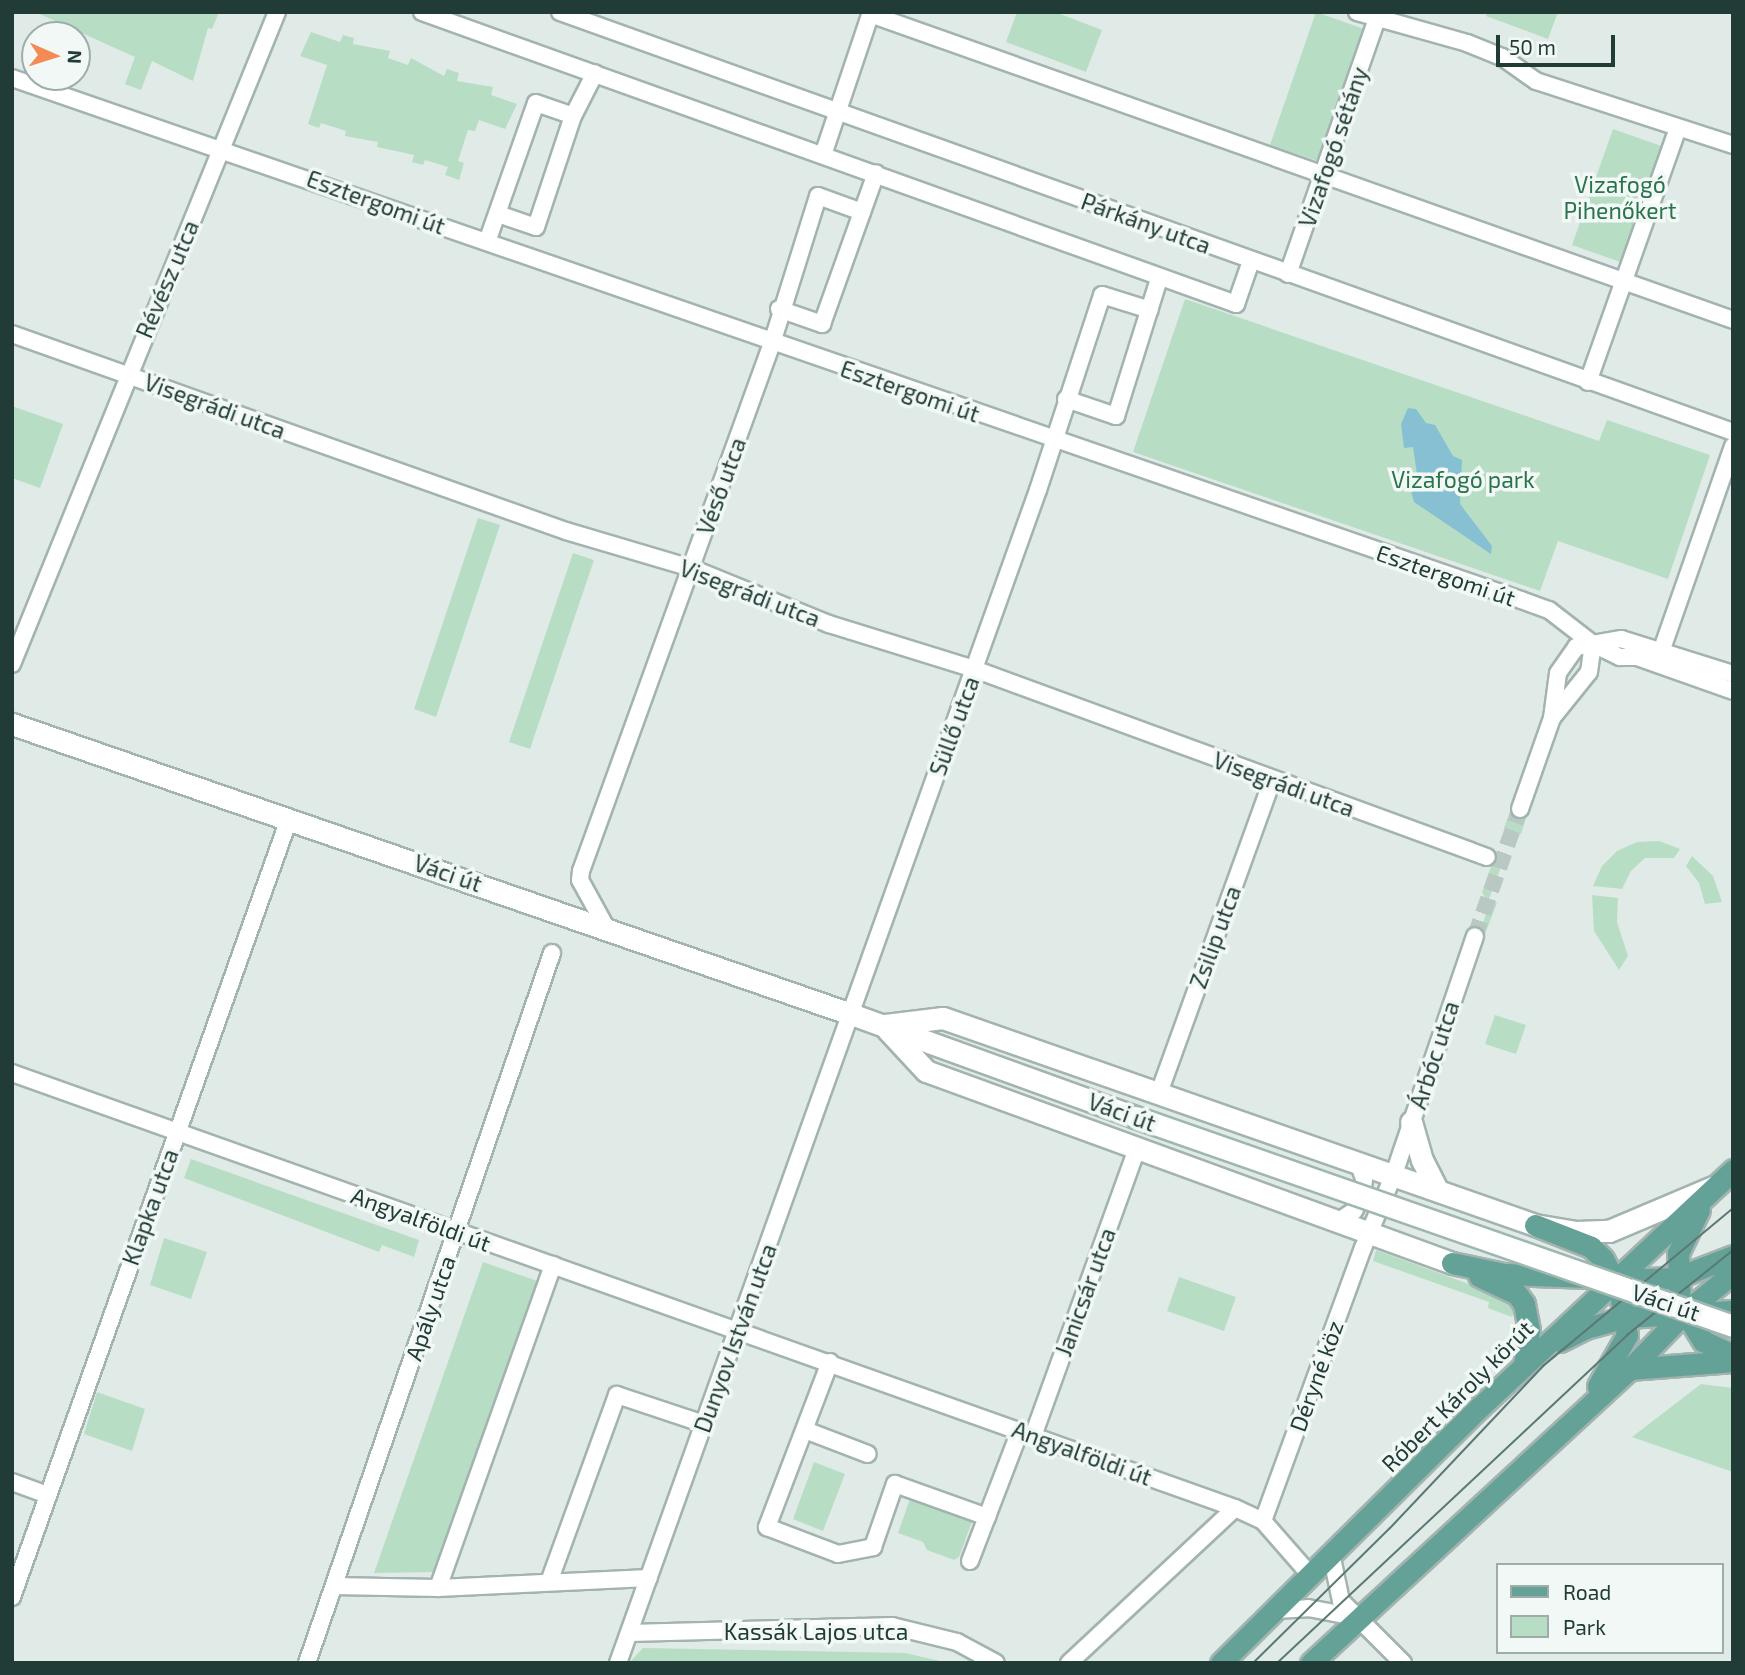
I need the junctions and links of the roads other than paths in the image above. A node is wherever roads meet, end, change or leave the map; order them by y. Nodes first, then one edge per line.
1 (277, 12) edge
2 (422, 12) edge
3 (560, 12) edge
4 (1357, 12) edge
5 (870, 13) edge
6 (1377, 19) junction
7 (595, 73) junction
8 (12, 78) edge
9 (837, 112) junction
10 (573, 116) junction
11 (1677, 130) junction
12 (1733, 145) edge
13 (220, 150) junction
14 (822, 155) junction
15 (876, 173) junction
16 (1323, 176) junction
17 (862, 212) junction
18 (498, 214) junction
19 (487, 242) junction
20 (1251, 261) junction
21 (1288, 274) junction
22 (1159, 279) junction
23 (1624, 283) junction
24 (779, 309) junction
25 (1150, 310) junction
26 (1733, 320) edge
27 (12, 334) edge
28 (772, 343) junction
29 (127, 374) junction
30 (1588, 382) junction
31 (1066, 399) junction
32 (1733, 432) edge
33 (1056, 439) junction
34 (1733, 446) edge
35 (691, 568) junction
36 (1593, 643) junction
37 (1662, 649) junction
38 (12, 664) edge
39 (974, 669) junction
40 (1733, 674) edge
41 (1733, 691) edge
42 (1552, 718) junction
43 (12, 724) edge
44 (1272, 780) junction
45 (1520, 808) tunnel mouth
46 (289, 818) junction
47 (1487, 857) dead end
48 (607, 929) junction
49 (1475, 936) tunnel mouth
50 (552, 953) dead end
51 (851, 1014) junction
52 (883, 1025) junction
53 (12, 1073) edge
54 (1159, 1093) junction
55 (1411, 1122) junction
56 (177, 1132) junction
57 (1137, 1148) junction
58 (1358, 1162) junction
59 (1733, 1170) edge
60 (1394, 1174) junction
61 (1713, 1187) junction
62 (1437, 1190) junction
63 (1339, 1221) junction
64 (1535, 1225) junction
65 (457, 1231) junction
66 (1369, 1232) junction
67 (1733, 1256) edge
68 (1452, 1263) junction
69 (553, 1265) junction
70 (1733, 1273) edge
71 (1676, 1278) junction
72 (1614, 1280) junction
73 (1733, 1311) edge
74 (1684, 1313) junction
75 (1626, 1317) junction
76 (1733, 1325) edge
77 (739, 1329) junction
78 (1733, 1358) edge
79 (830, 1362) junction
80 (1524, 1366) junction
81 (1630, 1369) junction
82 (1581, 1411) junction
83 (704, 1424) junction
84 (805, 1430) junction
85 (1027, 1434) junction
86 (868, 1454) dead end
87 (12, 1482) edge
88 (48, 1495) junction
89 (1236, 1508) junction
90 (987, 1517) junction
91 (1264, 1521) junction
92 (1332, 1558) junction
93 (971, 1561) dead end
94 (1312, 1577) junction
95 (649, 1578) junction
96 (549, 1582) junction
97 (334, 1587) junction
98 (438, 1588) junction
99 (12, 1597) edge
100 (1275, 1610) junction
101 (1358, 1618) junction
102 (629, 1633) junction
103 (307, 1663) edge
104 (618, 1663) edge
105 (996, 1663) edge
106 (1069, 1663) edge
107 (1221, 1663) edge
108 (1311, 1663) edge
109 (1403, 1663) edge

1 - 13 street, Révész utca
2 - 7 street
3 - 9 street, Párkány utca
4 - 6 street
5 - 9 street
5 - 16 street
6 - 11 street
6 - 16 street, Vizafogó sétány
7 - 10 street
7 - 14 street
8 - 13 street, Esztergomi út
9 - 14 street
9 - 20 street, Párkány utca
10 - 18 street
10 - 18 street
11 - 12 street
11 - 23 street
13 - 19 street, Esztergomi út
13 - 29 street, Révész utca
14 - 15 street
15 - 17 street
15 - 22 street
16 - 21 street, Vizafogó sétány
16 - 23 street
17 - 24 street
17 - 24 street, Véső utca
18 - 19 street
19 - 28 street, Esztergomi út
20 - 21 street, Párkány utca
20 - 22 street
21 - 30 street, Párkány utca
22 - 25 street
23 - 26 street
23 - 30 street
24 - 28 street, Véső utca
25 - 31 street, Süllő utca
25 - 31 street
27 - 29 street, Visegrádi utca
28 - 33 street, Esztergomi út
28 - 35 street, Véső utca
29 - 35 street, Visegrádi utca
29 - 38 street, Révész utca
30 - 32 street, Párkány utca
31 - 33 street, Süllő utca
33 - 36 street, Esztergomi út
33 - 39 street, Süllő utca
34 - 37 street
35 - 39 street, Visegrádi utca
35 - 48 street, Véső utca
36 - 37 street
36 - 41 street, Esztergomi út
36 - 42 street
36 - 42 street
37 - 40 street
39 - 44 street, Visegrádi utca
39 - 51 street, Süllő utca
42 - 45 street
43 - 46 main road, Váci út
44 - 47 street, Visegrádi utca
44 - 54 street, Zsilip utca
46 - 48 main road, Váci út
46 - 56 street, Klapka utca
48 - 51 main road, Váci út
49 - 55 street, Árbóc utca
50 - 65 street, Apály utca
51 - 52 main road, Váci út
51 - 77 street, Dunyov István utca
52 - 54 main road, Váci út
52 - 57 main road, Váci út
52 - 76 main road, Váci út, bridge
53 - 56 street, Angyalföldi út
54 - 58 main road, Váci út
55 - 60 street, Árbóc utca
55 - 62 main road
56 - 65 street, Angyalföldi út
56 - 88 street, Klapka utca
57 - 63 main road, Váci út
57 - 85 street, Janicsár utca
58 - 60 main road, Váci út
58 - 63 street
59 - 61 main road, Róbert Károly körút
60 - 62 main road, Váci út
60 - 66 street, Árbóc utca
61 - 64 main road, Váci út
61 - 71 main road
61 - 72 main road, Róbert Károly körút
62 - 64 main road, Váci út
63 - 66 main road, Váci út
64 - 72 main road
65 - 69 street, Angyalföldi út
65 - 97 street, Apály utca
66 - 68 main road, Váci út
66 - 91 street, Déryné köz
67 - 71 main road
68 - 72 main road
68 - 80 main road
69 - 77 street, Angyalföldi út
69 - 98 street
70 - 74 main road
71 - 72 main road
71 - 74 main road
72 - 75 main road
72 - 80 main road, Róbert Károly körút
73 - 74 main road
74 - 75 main road
74 - 78 main road
74 - 81 main road
75 - 80 main road
75 - 82 main road
77 - 79 street, Angyalföldi út
77 - 83 street, Dunyov István utca
78 - 81 main road
79 - 84 street
79 - 85 street, Angyalföldi út
80 - 92 main road, Róbert Károly körút
81 - 82 main road
82 - 101 main road
83 - 95 street, Dunyov István utca
83 - 96 street
84 - 86 street
84 - 90 street
85 - 89 street, Angyalföldi út
85 - 90 street, Janicsár utca
87 - 88 street
88 - 99 street, Klapka utca
89 - 91 street, Angyalföldi út
89 - 106 street
90 - 93 street, Janicsár utca
91 - 94 street, Angyalföldi út
92 - 94 main road, Róbert Károly körút
92 - 101 street
94 - 100 main road, Róbert Károly körút
95 - 96 street
95 - 102 street, Dunyov István utca
96 - 98 street
97 - 98 street
97 - 103 street, Apály utca
100 - 101 street
100 - 107 main road, Róbert Károly körút
101 - 108 main road
101 - 109 street
102 - 104 street, Dunyov István utca
102 - 105 street, Kassák Lajos utca

